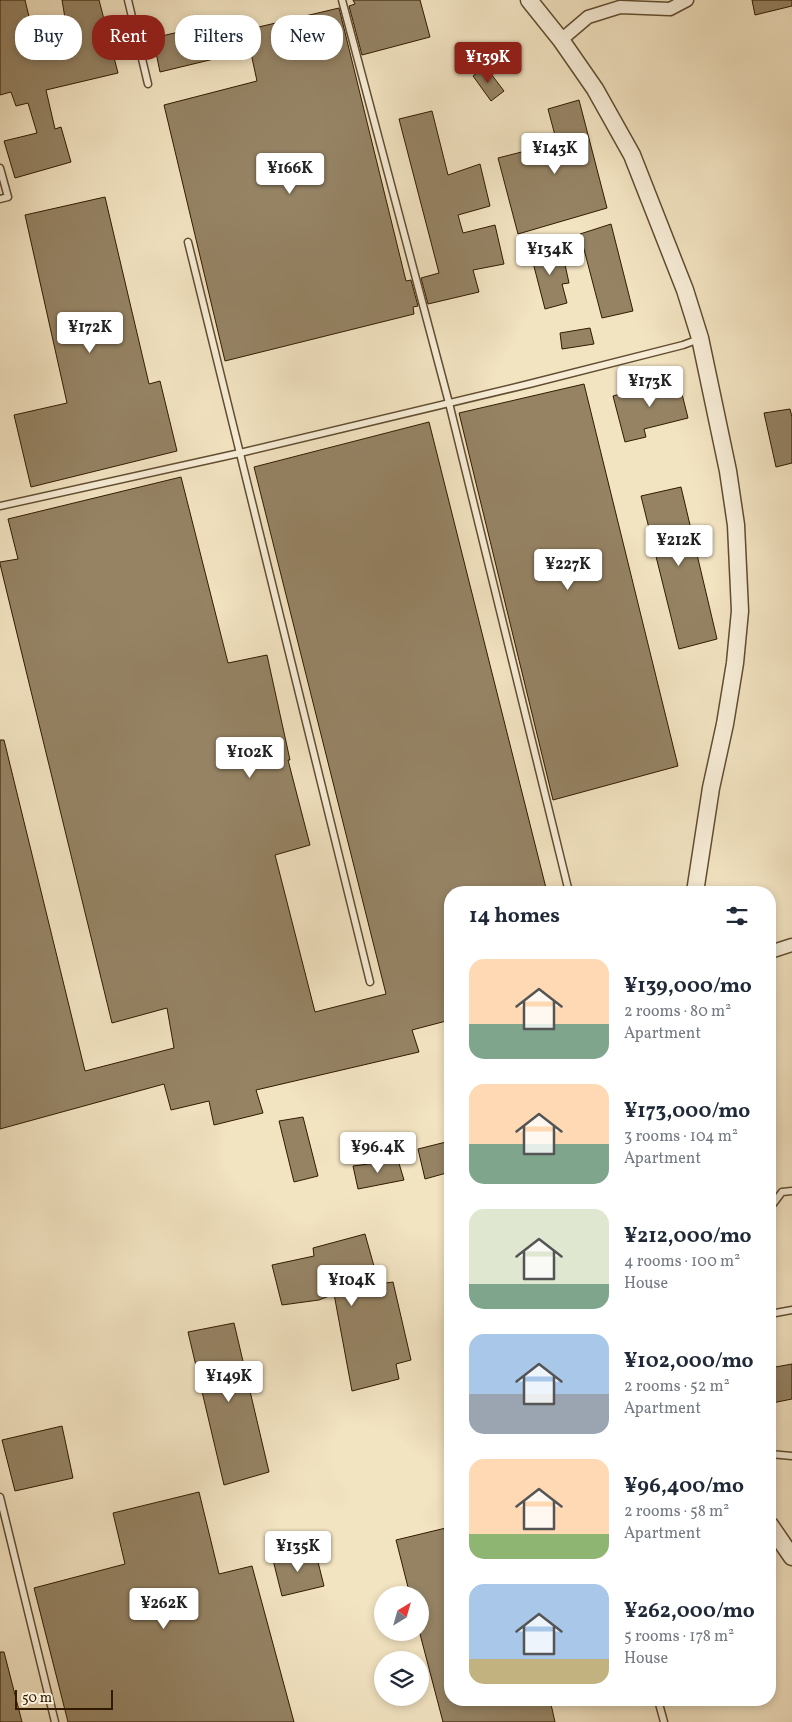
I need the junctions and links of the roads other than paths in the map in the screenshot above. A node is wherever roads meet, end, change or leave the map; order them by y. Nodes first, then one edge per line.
1 (128, 0) edge
2 (342, 0) edge
3 (529, 0) edge
4 (687, 0) edge
5 (561, 40) junction
6 (148, 84) dead end
7 (0, 168) edge
8 (0, 199) edge
9 (188, 242) dead end
10 (700, 338) junction
11 (449, 403) junction
12 (240, 453) junction
13 (0, 506) edge
14 (568, 886) edge
15 (696, 886) edge
16 (792, 946) edge
17 (776, 950) edge
18 (370, 982) dead end
19 (792, 1191) edge
20 (776, 1200) edge
21 (792, 1310) edge
22 (776, 1313) edge
23 (776, 1455) edge
24 (792, 1456) edge
25 (0, 1497) edge
26 (776, 1534) edge
27 (792, 1557) edge
28 (660, 1706) edge
29 (54, 1722) edge
30 (664, 1722) edge

1 - 6 lane
2 - 11 lane
3 - 5 street
4 - 5 street
5 - 10 street
7 - 8 lane
9 - 12 lane
10 - 11 lane
10 - 15 street
11 - 12 lane
11 - 14 lane
12 - 13 lane
12 - 18 lane
16 - 17 street
19 - 20 lane
21 - 22 lane
23 - 24 lane
25 - 29 lane
26 - 27 street
28 - 30 lane

